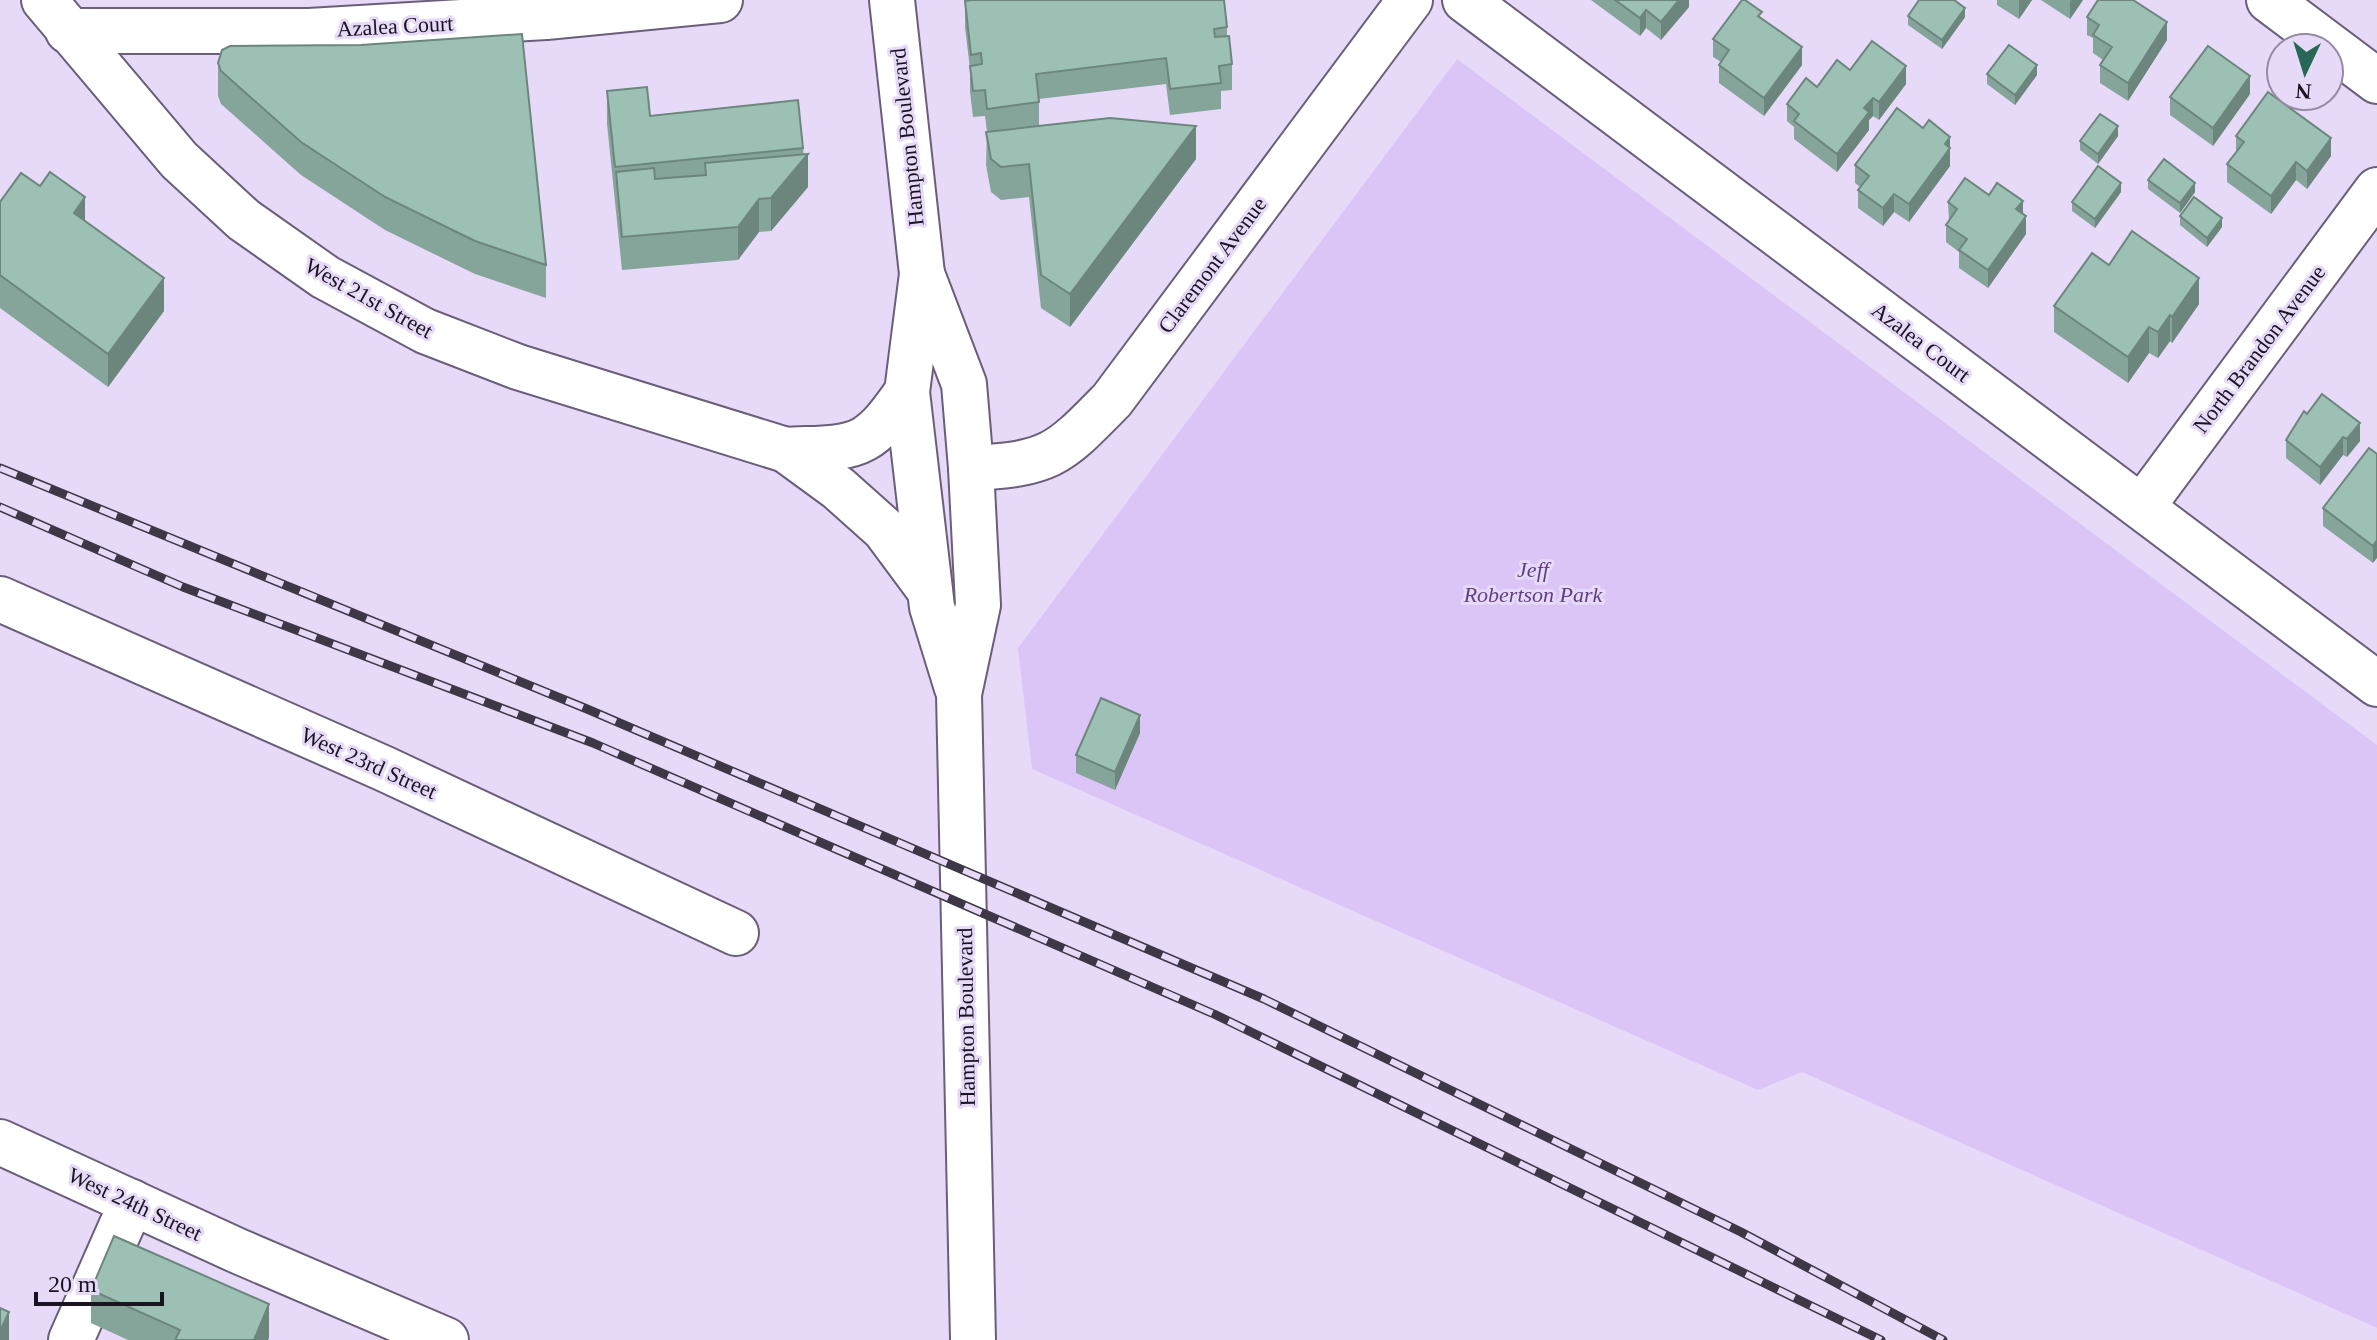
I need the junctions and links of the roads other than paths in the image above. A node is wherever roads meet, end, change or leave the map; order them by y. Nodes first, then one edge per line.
1 (720, 0) edge
2 (892, 0) edge
3 (1410, 0) edge
4 (1465, 0) edge
5 (2269, 0) edge
6 (56, 15) edge
7 (2377, 81) edge
8 (2377, 190) edge
9 (922, 274) junction
10 (907, 392) junction
11 (786, 450) junction
12 (971, 468) junction
13 (2142, 507) junction
14 (930, 591) junction
15 (0, 599) edge
16 (2377, 684) edge
17 (959, 694) junction
18 (736, 933) dead end
19 (0, 1142) edge
20 (132, 1202) junction
21 (71, 1340) edge
22 (446, 1340) edge
23 (973, 1340) edge

1 - 6 street, Azalea Court
2 - 9 street, Hampton Boulevard
3 - 12 street, Claremont Avenue
4 - 13 street, Azalea Court
5 - 7 street
6 - 11 street, West 21st Street
8 - 13 street, North Brandon Avenue
9 - 10 street, Hampton Boulevard
9 - 12 street, Hampton Boulevard
10 - 11 street, West 21st Street
10 - 14 street, Hampton Boulevard
11 - 14 street, West 21st Street
12 - 17 street, Hampton Boulevard
13 - 16 street, Azalea Court
14 - 17 street, Hampton Boulevard
15 - 18 street, West 23rd Street
17 - 23 street, Hampton Boulevard
19 - 20 street, West 24th Street
20 - 21 street
20 - 22 street, West 24th Street

